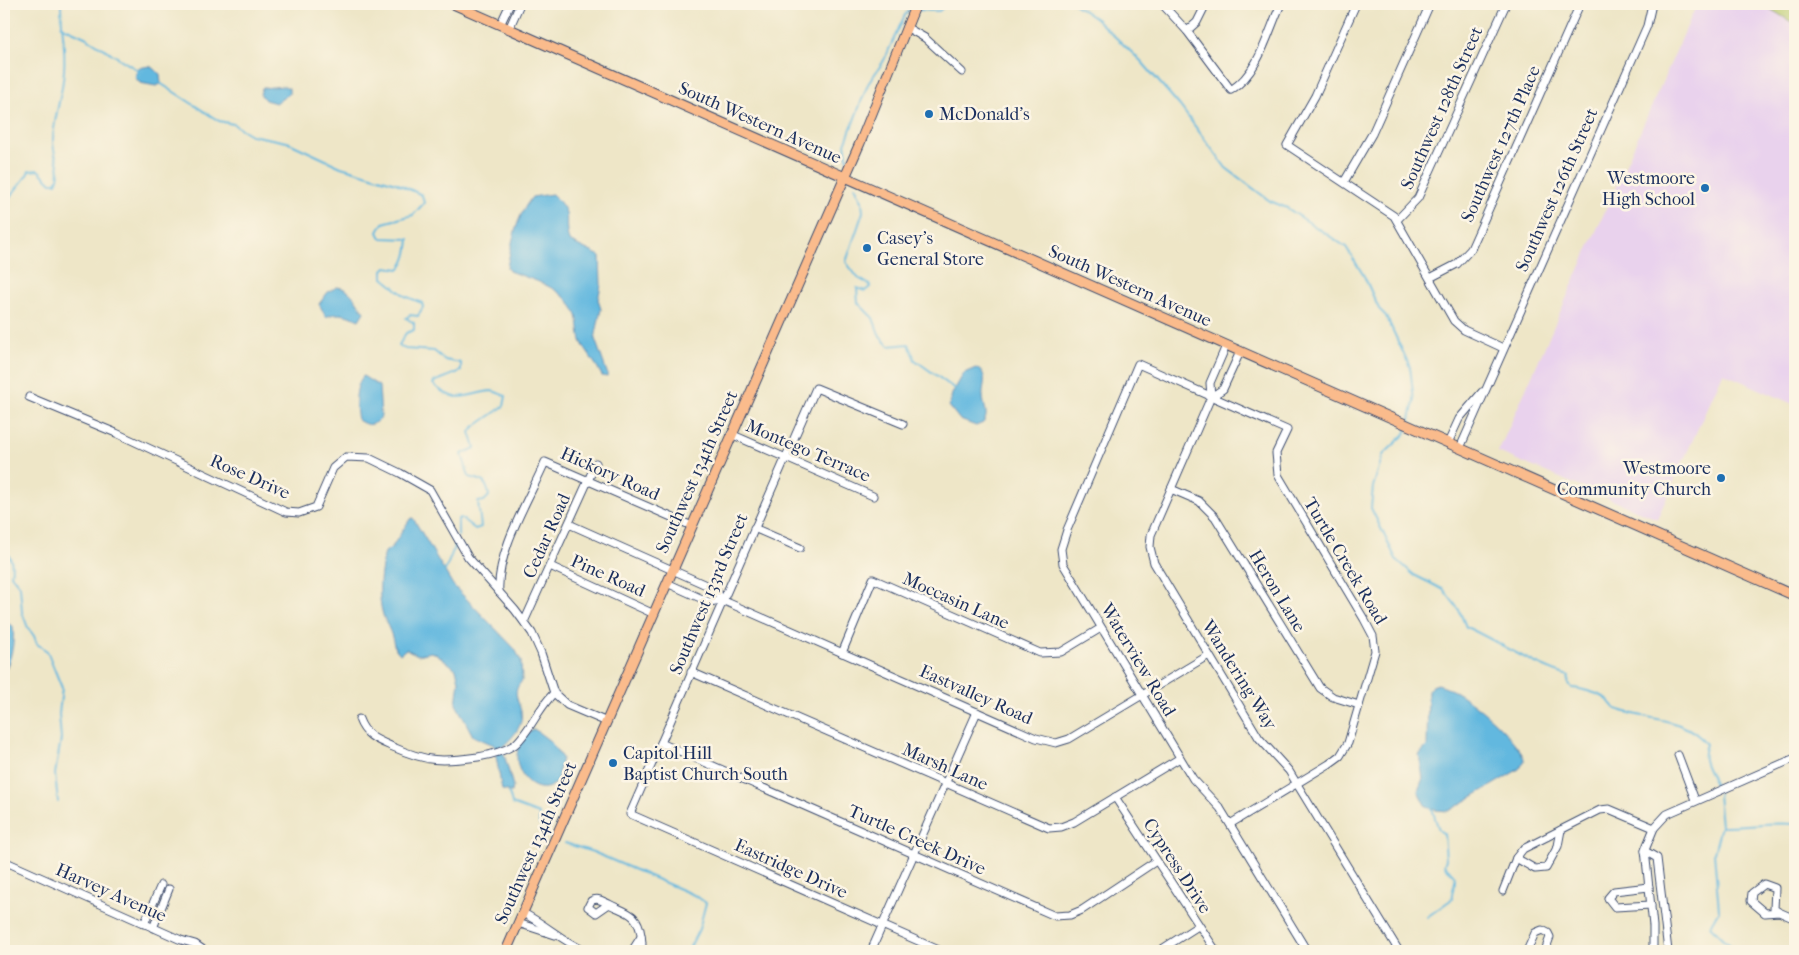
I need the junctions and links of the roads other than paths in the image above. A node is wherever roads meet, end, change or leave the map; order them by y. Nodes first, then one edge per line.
1 (453, 4) edge
2 (510, 4) edge
3 (520, 4) edge
4 (916, 4) edge
5 (1162, 4) edge
6 (1206, 4) edge
7 (1281, 4) edge
8 (1356, 4) edge
9 (1430, 4) edge
10 (1506, 4) edge
11 (1580, 4) edge
12 (1652, 4) edge
13 (505, 27) junction
14 (906, 27) junction
15 (1187, 32) junction
16 (962, 72) dead end
17 (844, 179) junction
18 (1344, 182) junction
19 (1397, 220) junction
20 (1430, 278) junction
21 (1226, 346) junction
22 (1503, 348) junction
23 (1240, 352) junction
24 (1485, 388) junction
25 (29, 397) dead end
26 (1211, 397) junction
27 (903, 424) dead end
28 (731, 434) junction
29 (1448, 443) junction
30 (1460, 448) junction
31 (785, 457) junction
32 (596, 463) dead end
33 (588, 480) junction
34 (1171, 489) junction
35 (873, 496) dead end
36 (569, 524) junction
37 (692, 526) junction
38 (754, 528) junction
39 (800, 548) dead end
40 (550, 566) junction
41 (672, 570) junction
42 (666, 583) junction
43 (499, 592) junction
44 (1795, 596) edge
45 (722, 600) junction
46 (654, 614) junction
47 (524, 622) junction
48 (1101, 628) junction
49 (842, 653) junction
50 (1209, 654) junction
51 (691, 672) junction
52 (554, 693) junction
53 (1141, 695) junction
54 (1359, 705) junction
55 (977, 712) junction
56 (359, 719) dead end
57 (607, 722) junction
58 (661, 743) junction
59 (1678, 755) dead end
60 (1180, 758) junction
61 (1795, 758) edge
62 (945, 784) junction
63 (1296, 784) junction
64 (1115, 797) junction
65 (1695, 800) junction
66 (630, 814) joint
67 (1230, 824) junction
68 (1654, 828) junction
69 (1561, 830) junction
70 (1645, 851) junction
71 (914, 855) junction
72 (1516, 858) junction
73 (1156, 861) junction
74 (4, 862) edge
75 (161, 885) dead end
76 (1649, 887) junction
77 (169, 889) dead end
78 (1503, 891) dead end
79 (155, 898) junction
80 (164, 902) junction
81 (609, 904) dead end
82 (1651, 905) junction
83 (1779, 912) junction
84 (523, 913) junction
85 (1795, 919) edge
86 (518, 923) junction
87 (144, 924) junction
88 (883, 926) junction
89 (1198, 926) junction
90 (153, 928) junction
91 (556, 935) junction
92 (641, 938) junction
93 (205, 951) edge
94 (506, 951) edge
95 (585, 951) edge
96 (632, 951) edge
97 (641, 951) edge
98 (871, 951) edge
99 (941, 951) edge
100 (1159, 951) edge
101 (1216, 951) edge
102 (1307, 951) edge
103 (1399, 951) edge
104 (1527, 951) edge
105 (1545, 951) edge
106 (1653, 951) edge
107 (1668, 951) edge

1 - 13 main road, South Western Avenue
2 - 13 street
3 - 13 street
4 - 14 main road, Southwest 134th Street
5 - 15 street
6 - 15 street
7 - 15 street
8 - 18 street
9 - 18 street
10 - 19 street, Southwest 128th Street
11 - 20 street, Southwest 127th Place
12 - 22 street, Southwest 126th Street
13 - 17 main road, South Western Avenue
14 - 16 street
14 - 17 main road, Southwest 134th Street
17 - 21 main road, South Western Avenue
17 - 28 main road, Southwest 134th Street
18 - 19 street
19 - 20 street
20 - 22 street
21 - 23 main road, South Western Avenue
21 - 26 street, Wandering Way
22 - 24 street, Southwest 126th Street
23 - 26 street, Wandering Way
23 - 29 main road, South Western Avenue
24 - 29 street, Southwest 126th Street
24 - 30 street, Southwest 126th Street
25 - 43 street, Rose Drive
26 - 34 street, Wandering Way
26 - 48 street, Waterview Road
26 - 54 street, Turtle Creek Road
27 - 31 street, Southwest 133rd Street
28 - 31 street, Montego Terrace
28 - 37 main road, Southwest 134th Street
29 - 30 main road, South Western Avenue
30 - 44 main road, South Western Avenue
31 - 35 street, Montego Terrace
31 - 38 street, Southwest 133rd Street
32 - 33 street, Cedar Road
33 - 36 street, Cedar Road
33 - 37 street, Hickory Road
33 - 43 street, Hickory Road
34 - 50 street, Wandering Way
34 - 54 street, Heron Lane
36 - 40 street, Cedar Road
36 - 41 street, Eastvalley Road
37 - 41 main road, Southwest 134th Street
38 - 39 street
38 - 45 street, Southwest 133rd Street
40 - 46 street, Pine Road
40 - 47 street, Cedar Road
41 - 42 main road, Southwest 134th Street
41 - 45 street, Eastvalley Road
42 - 45 street, Eastvalley Road
42 - 46 main road, Southwest 134th Street
43 - 47 street
45 - 49 street, Eastvalley Road
45 - 51 street, Southwest 133rd Street
46 - 57 main road, Southwest 134th Street
47 - 52 street
48 - 49 street, Moccasin Lane
48 - 53 street, Waterview Road
49 - 55 street, Eastvalley Road
50 - 53 street, Eastvalley Road
50 - 63 street, Wandering Way
51 - 58 street, Southwest 133rd Street
51 - 62 street, Marsh Lane
52 - 56 street
52 - 57 street
53 - 55 street, Eastvalley Road
53 - 60 street, Waterview Road
54 - 63 street, Turtle Creek Road
55 - 62 street
57 - 84 main road, Southwest 134th Street
58 - 66 street, Southwest 133rd Street
58 - 71 street, Turtle Creek Drive
59 - 65 street
60 - 64 street, Marsh Lane
60 - 67 street, Waterview Road
61 - 65 street
62 - 64 street, Marsh Lane
62 - 71 street
63 - 67 street, Turtle Creek Road
63 - 103 street, Wandering Way
64 - 73 street, Cypress Drive
65 - 68 street
66 - 88 street, Eastridge Drive
67 - 102 street, Waterview Road
68 - 69 street
68 - 70 street
69 - 72 street
69 - 72 street
70 - 76 street
70 - 107 street
71 - 73 street, Turtle Creek Drive
71 - 88 street
72 - 78 street
73 - 89 street, Cypress Drive
74 - 87 street, Harvey Avenue
75 - 79 street
76 - 82 street
76 - 82 street
77 - 80 street
79 - 80 street
79 - 87 street
80 - 90 street
81 - 92 street
82 - 106 street
83 - 83 street
83 - 85 street
84 - 86 main road, Southwest 134th Street
84 - 91 street
86 - 91 street
86 - 94 main road, Southwest 134th Street
87 - 90 street, Harvey Avenue
88 - 98 street
88 - 99 street, Eastridge Drive
89 - 100 street
89 - 101 street, Cypress Drive
90 - 93 street, Harvey Avenue
91 - 95 street
92 - 96 street
92 - 97 street
104 - 105 street

